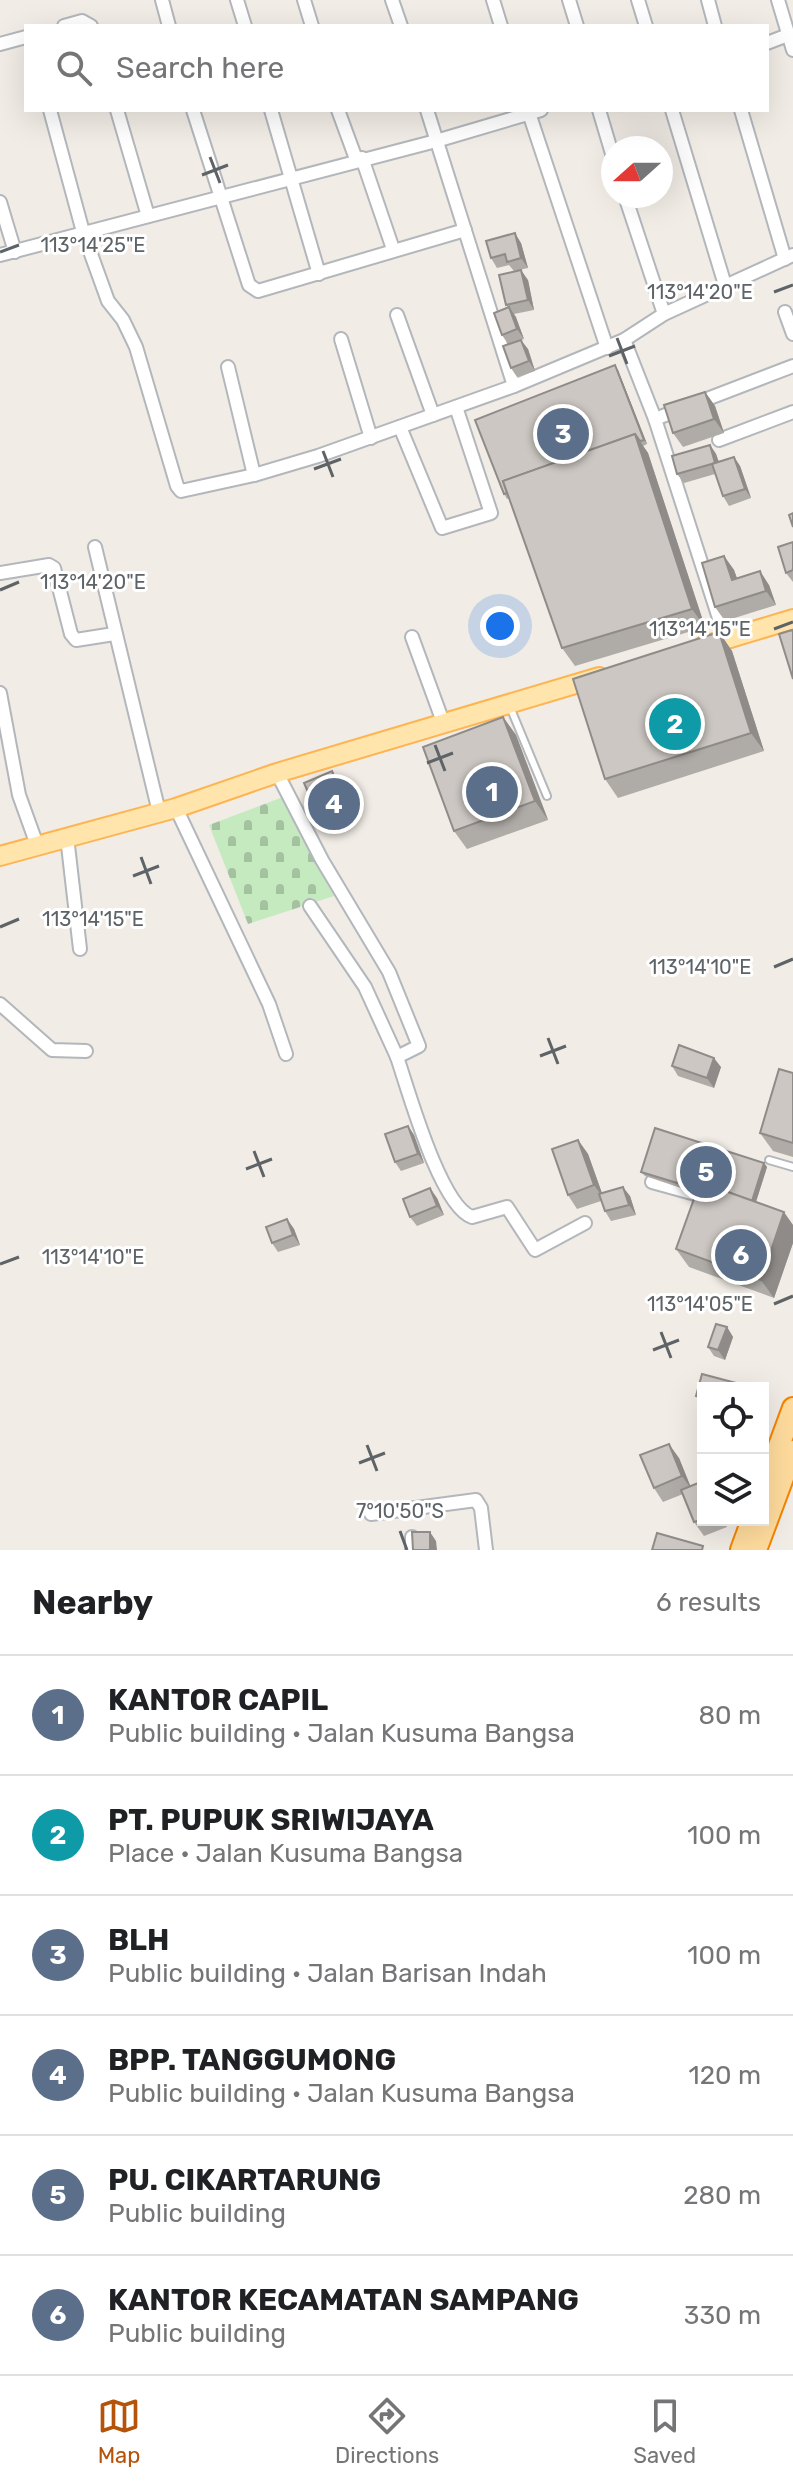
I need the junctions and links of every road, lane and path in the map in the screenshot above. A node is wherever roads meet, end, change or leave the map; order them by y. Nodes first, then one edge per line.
1 (162, 0) edge
2 (237, 0) edge
3 (304, 0) edge
4 (392, 0) edge
5 (493, 0) edge
6 (569, 0) edge
7 (638, 0) edge
8 (708, 0) edge
9 (778, 0) edge
10 (168, 24) edge
11 (244, 24) edge
12 (311, 24) edge
13 (400, 24) edge
14 (500, 24) edge
15 (576, 24) edge
16 (645, 24) edge
17 (714, 24) edge
18 (788, 35) junction
19 (24, 38) edge
20 (769, 42) edge
21 (0, 44) edge
22 (793, 50) edge
23 (51, 112) edge
24 (118, 112) edge
25 (194, 112) edge
26 (272, 112) edge
27 (339, 112) edge
28 (428, 112) edge
29 (530, 112) edge
30 (533, 112) edge
31 (600, 112) edge
32 (673, 112) edge
33 (742, 112) edge
34 (607, 136) edge
35 (436, 141) junction
36 (359, 158) junction
37 (290, 177) junction
38 (219, 196) junction
39 (0, 202) edge
40 (629, 208) edge
41 (148, 216) junction
42 (465, 230) junction
43 (83, 232) junction
44 (393, 249) junction
45 (15, 252) junction
46 (0, 255) edge
47 (789, 257) edge
48 (319, 274) junction
49 (725, 285) junction
50 (785, 312) dead end
51 (664, 314) junction
52 (397, 315) dead end
53 (793, 334) edge
54 (341, 339) dead end
55 (624, 340) junction
56 (607, 348) junction
57 (228, 367) dead end
58 (792, 370) edge
59 (514, 386) junction
60 (456, 407) junction
61 (793, 412) edge
62 (433, 415) junction
63 (655, 419) junction
64 (400, 427) junction
65 (371, 438) junction
66 (719, 440) dead end
67 (254, 475) junction
68 (95, 547) dead end
69 (0, 573) edge
70 (793, 619) edge
71 (114, 634) junction
72 (412, 637) dead end
73 (726, 640) junction
74 (684, 651) edge
75 (611, 673) edge
76 (0, 693) edge
77 (508, 703) junction
78 (443, 722) junction
79 (277, 773) junction
80 (547, 796) dead end
81 (168, 810) junction
82 (67, 837) junction
83 (37, 845) junction
84 (0, 856) edge
85 (310, 906) dead end
86 (80, 949) dead end
87 (0, 1004) edge
88 (86, 1051) dead end
89 (286, 1054) dead end
90 (397, 1057) junction
91 (769, 1160) dead end
92 (793, 1167) edge
93 (652, 1182) edge
94 (727, 1204) edge
95 (585, 1223) dead end
96 (793, 1408) edge
97 (793, 1451) edge
98 (769, 1473) edge
99 (371, 1514) dead end
100 (750, 1526) edge
101 (486, 1550) edge
102 (741, 1550) edge
103 (756, 1550) edge

1 - 10 street
2 - 11 street
3 - 12 street
4 - 13 street
5 - 14 street
6 - 15 street
7 - 16 street
8 - 17 street
9 - 18 street
18 - 20 street
18 - 22 street
19 - 21 street
23 - 43 street
24 - 41 street
25 - 38 street
26 - 37 street
27 - 36 street
28 - 35 street
29 - 35 street
30 - 56 street
31 - 34 street
32 - 49 street
33 - 47 street
35 - 36 street
35 - 42 street
36 - 37 street
36 - 44 street
37 - 38 street
37 - 48 street
38 - 41 street
38 - 48 street
39 - 45 street
40 - 51 street
41 - 43 street
42 - 44 street
42 - 59 street
43 - 45 street
43 - 67 street
44 - 48 street
45 - 46 street
47 - 49 street
49 - 51 street
50 - 53 street
51 - 55 street
52 - 62 street
54 - 65 street
55 - 56 street
55 - 63 street
56 - 59 street
57 - 67 street
58 - 63 street
59 - 60 street
60 - 62 street
60 - 64 street
61 - 66 street
62 - 64 street
63 - 73 street
64 - 65 street
65 - 67 street
68 - 71 street
69 - 71 street
70 - 73 main road
71 - 81 street
72 - 78 street
73 - 74 main road
75 - 77 main road
76 - 83 street
77 - 78 main road
77 - 80 lane
78 - 79 main road
79 - 81 main road
79 - 90 street
81 - 82 main road
81 - 89 street
82 - 83 main road
82 - 86 street
83 - 84 main road
85 - 90 street
87 - 88 street
90 - 95 street
91 - 92 lane
93 - 94 street
96 - 98 highway
97 - 103 highway
99 - 101 street
100 - 102 highway

